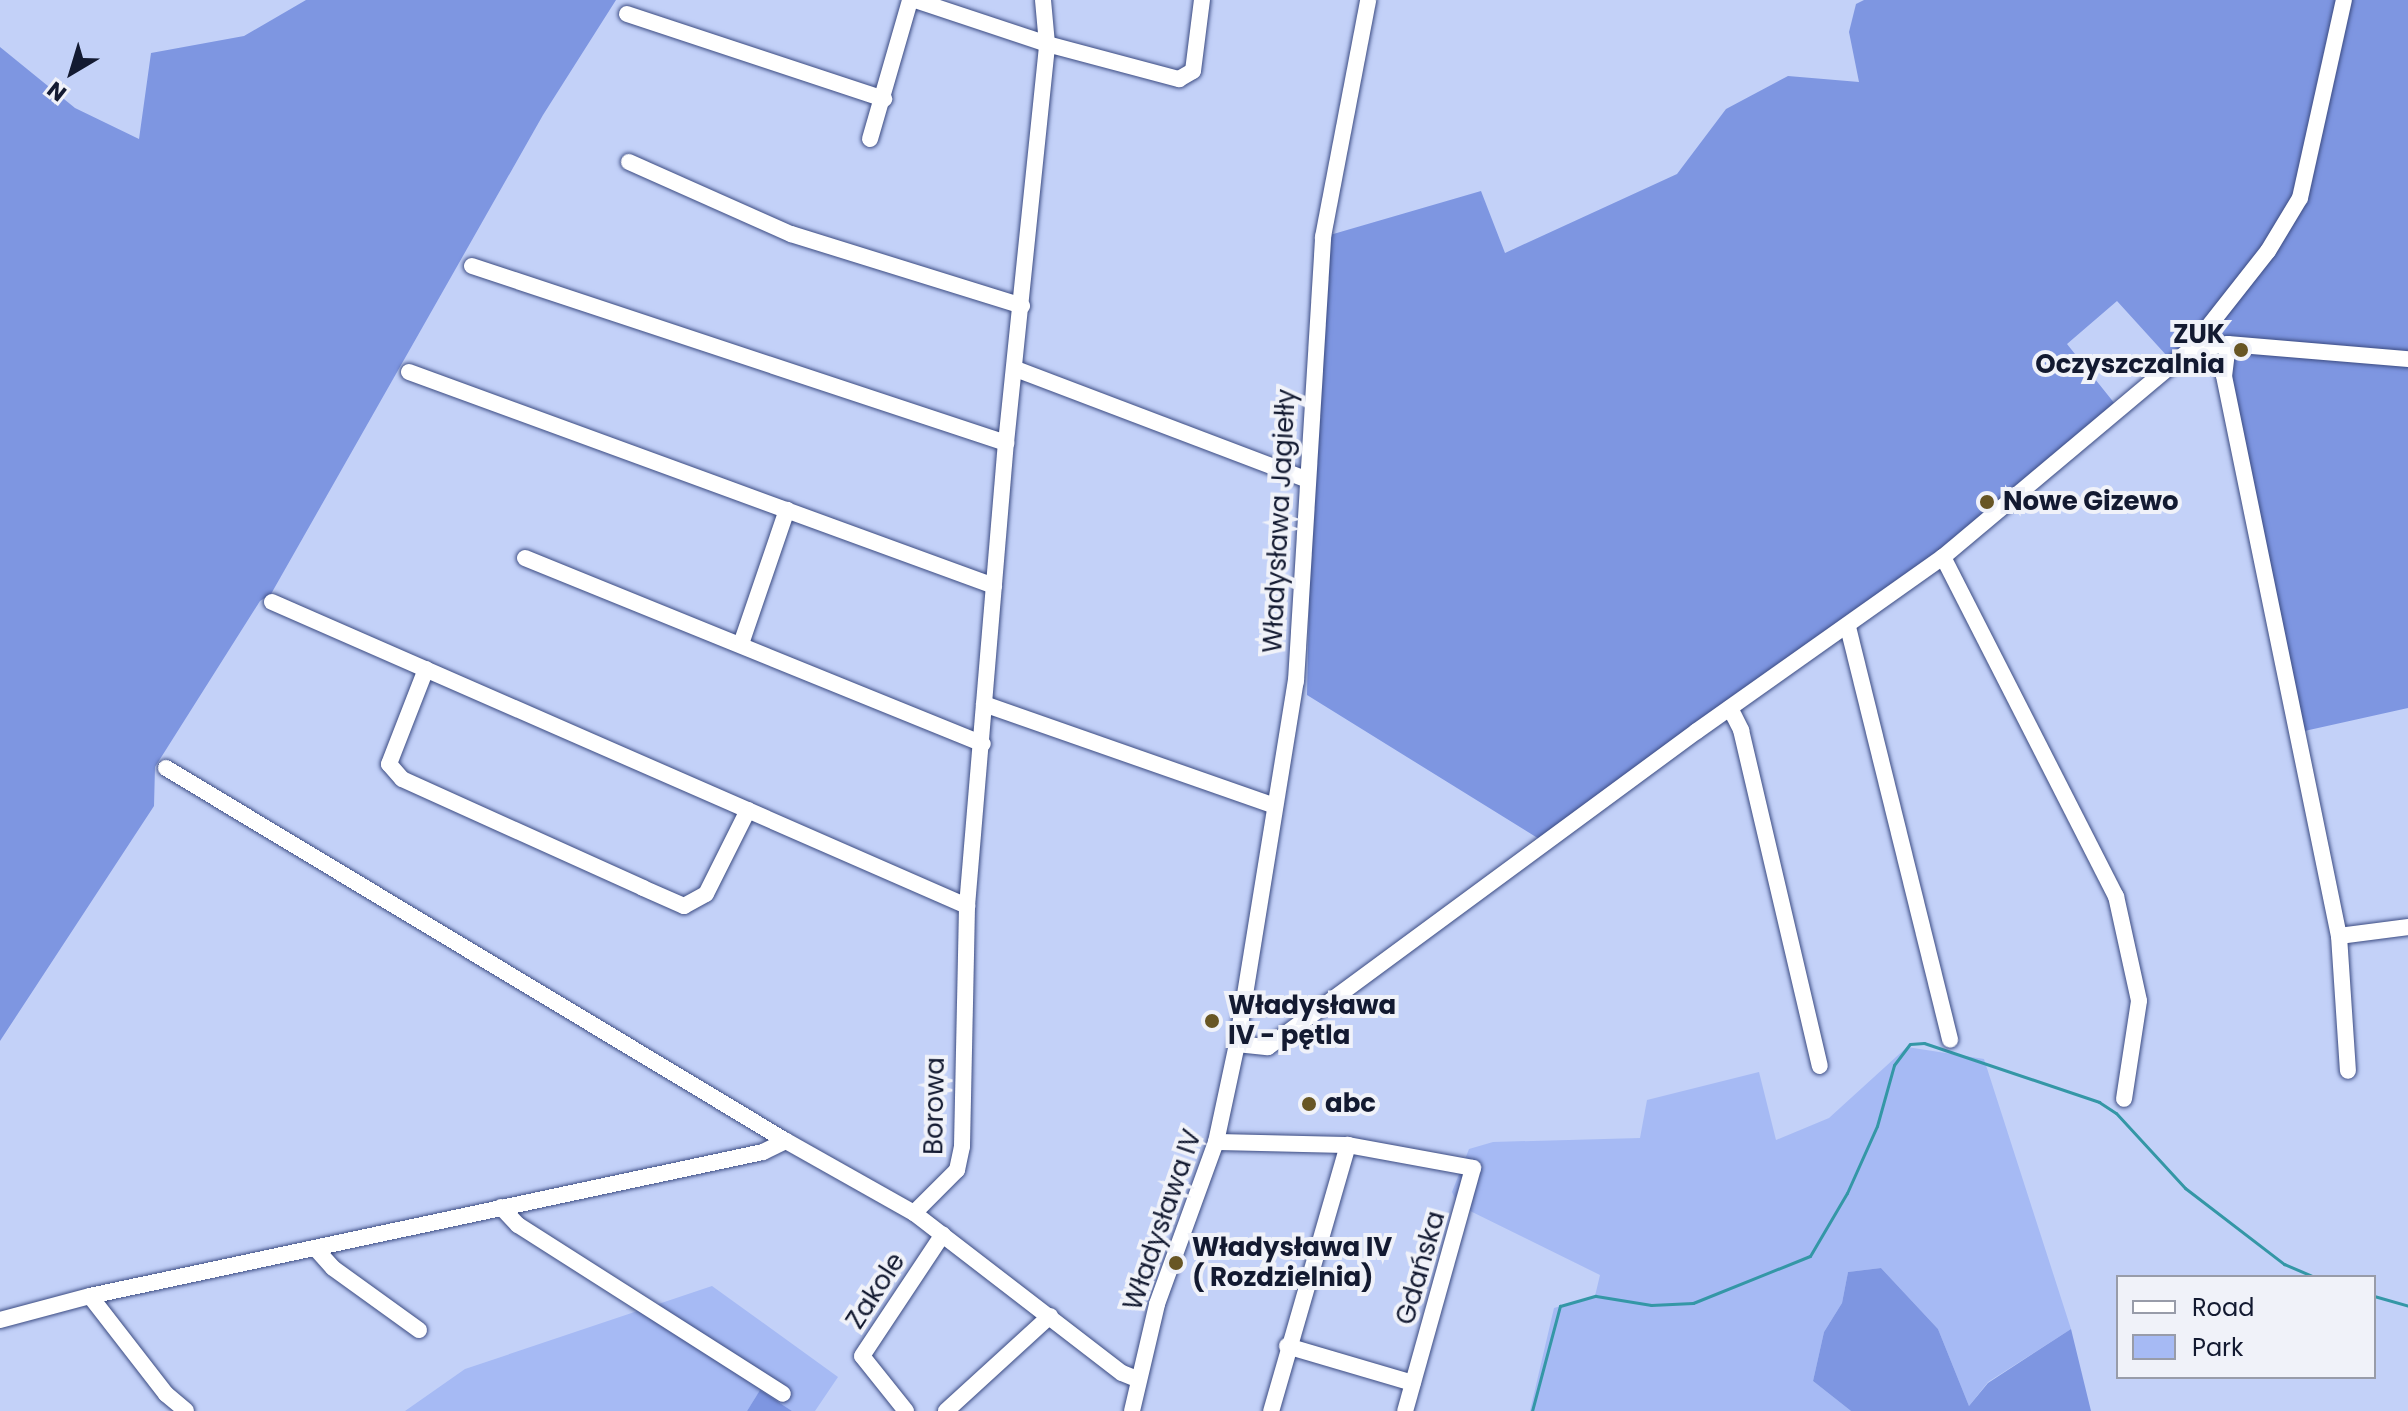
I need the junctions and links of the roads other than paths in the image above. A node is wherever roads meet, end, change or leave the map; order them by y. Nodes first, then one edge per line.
1 (912, 0) edge
2 (1043, 0) edge
3 (1202, 0) edge
4 (1368, 0) edge
5 (2344, 0) edge
6 (627, 14) dead end
7 (1047, 44) junction
8 (884, 99) junction
9 (870, 139) dead end
10 (629, 162) dead end
11 (472, 266) dead end
12 (1022, 306) junction
13 (2228, 344) junction
14 (2190, 350) junction
15 (2408, 359) edge
16 (1016, 369) junction
17 (409, 372) dead end
18 (1006, 443) junction
19 (1306, 479) junction
20 (787, 510) junction
21 (1943, 557) junction
22 (525, 558) dead end
23 (994, 586) junction
24 (272, 602) dead end
25 (1848, 627) junction
26 (741, 644) junction
27 (426, 669) junction
28 (984, 704) junction
29 (1730, 708) junction
30 (983, 744) junction
31 (166, 768) dead end
32 (1275, 806) junction
33 (748, 810) junction
34 (967, 906) junction
35 (2408, 927) edge
36 (2339, 936) junction
37 (1950, 1040) dead end
38 (1237, 1044) junction
39 (1820, 1066) dead end
40 (2348, 1071) dead end
41 (2124, 1099) dead end
42 (786, 1141) junction
43 (1216, 1142) junction
44 (1348, 1145) junction
45 (501, 1207) junction
46 (914, 1213) junction
47 (943, 1234) junction
48 (316, 1249) junction
49 (90, 1296) junction
50 (1050, 1316) junction
51 (0, 1320) edge
52 (419, 1330) dead end
53 (1287, 1346) junction
54 (1137, 1379) junction
55 (1413, 1383) junction
56 (783, 1394) dead end
57 (186, 1411) edge
58 (906, 1411) edge
59 (946, 1411) edge
60 (1132, 1411) edge
61 (1271, 1411) edge
62 (1405, 1411) edge

1 - 7 street
1 - 8 street
2 - 7 street, Borowa
3 - 7 street
4 - 19 street, Władysława Jagiełły
5 - 14 street
6 - 8 street
7 - 12 street, Borowa
8 - 9 street
10 - 12 street
11 - 18 street
12 - 16 street, Borowa
13 - 14 street
13 - 15 street
13 - 36 street
14 - 21 street
16 - 18 street, Borowa
16 - 19 street
17 - 20 street
18 - 23 street, Borowa
19 - 32 street, Władysława Jagiełły
20 - 23 street
20 - 26 street
21 - 25 street
21 - 41 street
22 - 26 street
23 - 28 street, Borowa
24 - 27 street
25 - 29 street
25 - 37 street
26 - 30 street
27 - 33 street
27 - 33 street
28 - 30 street, Borowa
28 - 32 street
29 - 38 street
29 - 39 street
30 - 34 street, Borowa
31 - 42 street
32 - 38 street, Władysława Jagiełły
33 - 34 street
34 - 46 street, Borowa
35 - 36 street
36 - 40 street
38 - 43 street, Władysława IV
42 - 45 street
42 - 46 street
43 - 44 street
43 - 54 street, Władysława IV
44 - 53 street
44 - 55 street, Gdańska
45 - 48 street
45 - 56 street
46 - 47 street
47 - 50 street
47 - 58 street, Zakole
48 - 49 street
48 - 52 street
49 - 51 street
49 - 57 street
50 - 54 street
50 - 59 street
53 - 55 street
53 - 61 street
54 - 60 street, Władysława IV
55 - 62 street, Gdańska

